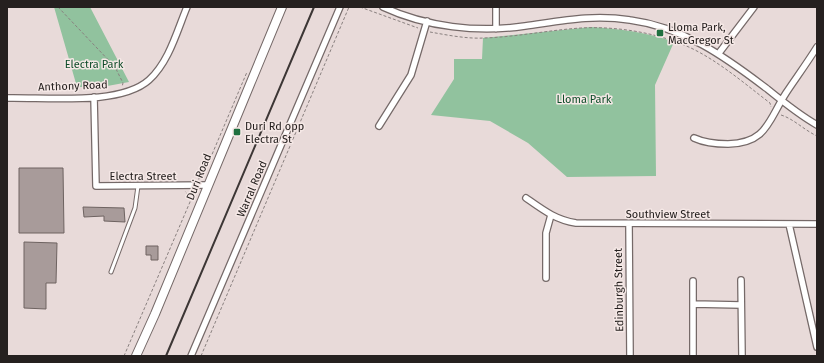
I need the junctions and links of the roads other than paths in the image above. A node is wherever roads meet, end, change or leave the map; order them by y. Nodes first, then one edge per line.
1 (187, 7) edge
2 (282, 7) edge
3 (340, 7) edge
4 (383, 7) edge
5 (496, 7) edge
6 (754, 7) edge
7 (427, 22) junction
8 (496, 29) junction
9 (817, 47) edge
10 (719, 53) junction
11 (94, 97) junction
12 (7, 98) edge
13 (782, 101) junction
14 (817, 125) edge
15 (379, 126) dead end
16 (694, 138) dead end
17 (208, 185) junction
18 (138, 186) junction
19 (526, 198) dead end
20 (551, 215) junction
21 (629, 224) junction
22 (790, 224) junction
23 (817, 224) edge
24 (111, 272) dead end
25 (546, 278) dead end
26 (741, 280) dead end
27 (693, 281) dead end
28 (694, 304) junction
29 (741, 305) junction
30 (817, 347) edge
31 (136, 356) edge
32 (191, 356) edge
33 (630, 356) edge
34 (693, 356) edge
35 (742, 356) edge

1 - 11 street, Anthony Road
2 - 17 main road, Duri Road
3 - 32 street, Warral Road
4 - 7 street
5 - 8 street
6 - 10 street
7 - 8 street
7 - 15 street
8 - 10 street
9 - 13 street
10 - 13 street
11 - 12 street, Anthony Road
11 - 18 street, Electra Street
13 - 14 street
13 - 16 street
17 - 18 street, Electra Street
17 - 31 main road, Duri Road
18 - 24 lane
19 - 20 street, Southview Street
20 - 21 street, Southview Street
20 - 25 street
21 - 22 street, Southview Street
21 - 33 street, Edinburgh Street
22 - 23 street, Southview Street
22 - 30 street
26 - 29 street
27 - 28 street
28 - 29 street
28 - 34 street
29 - 35 street

